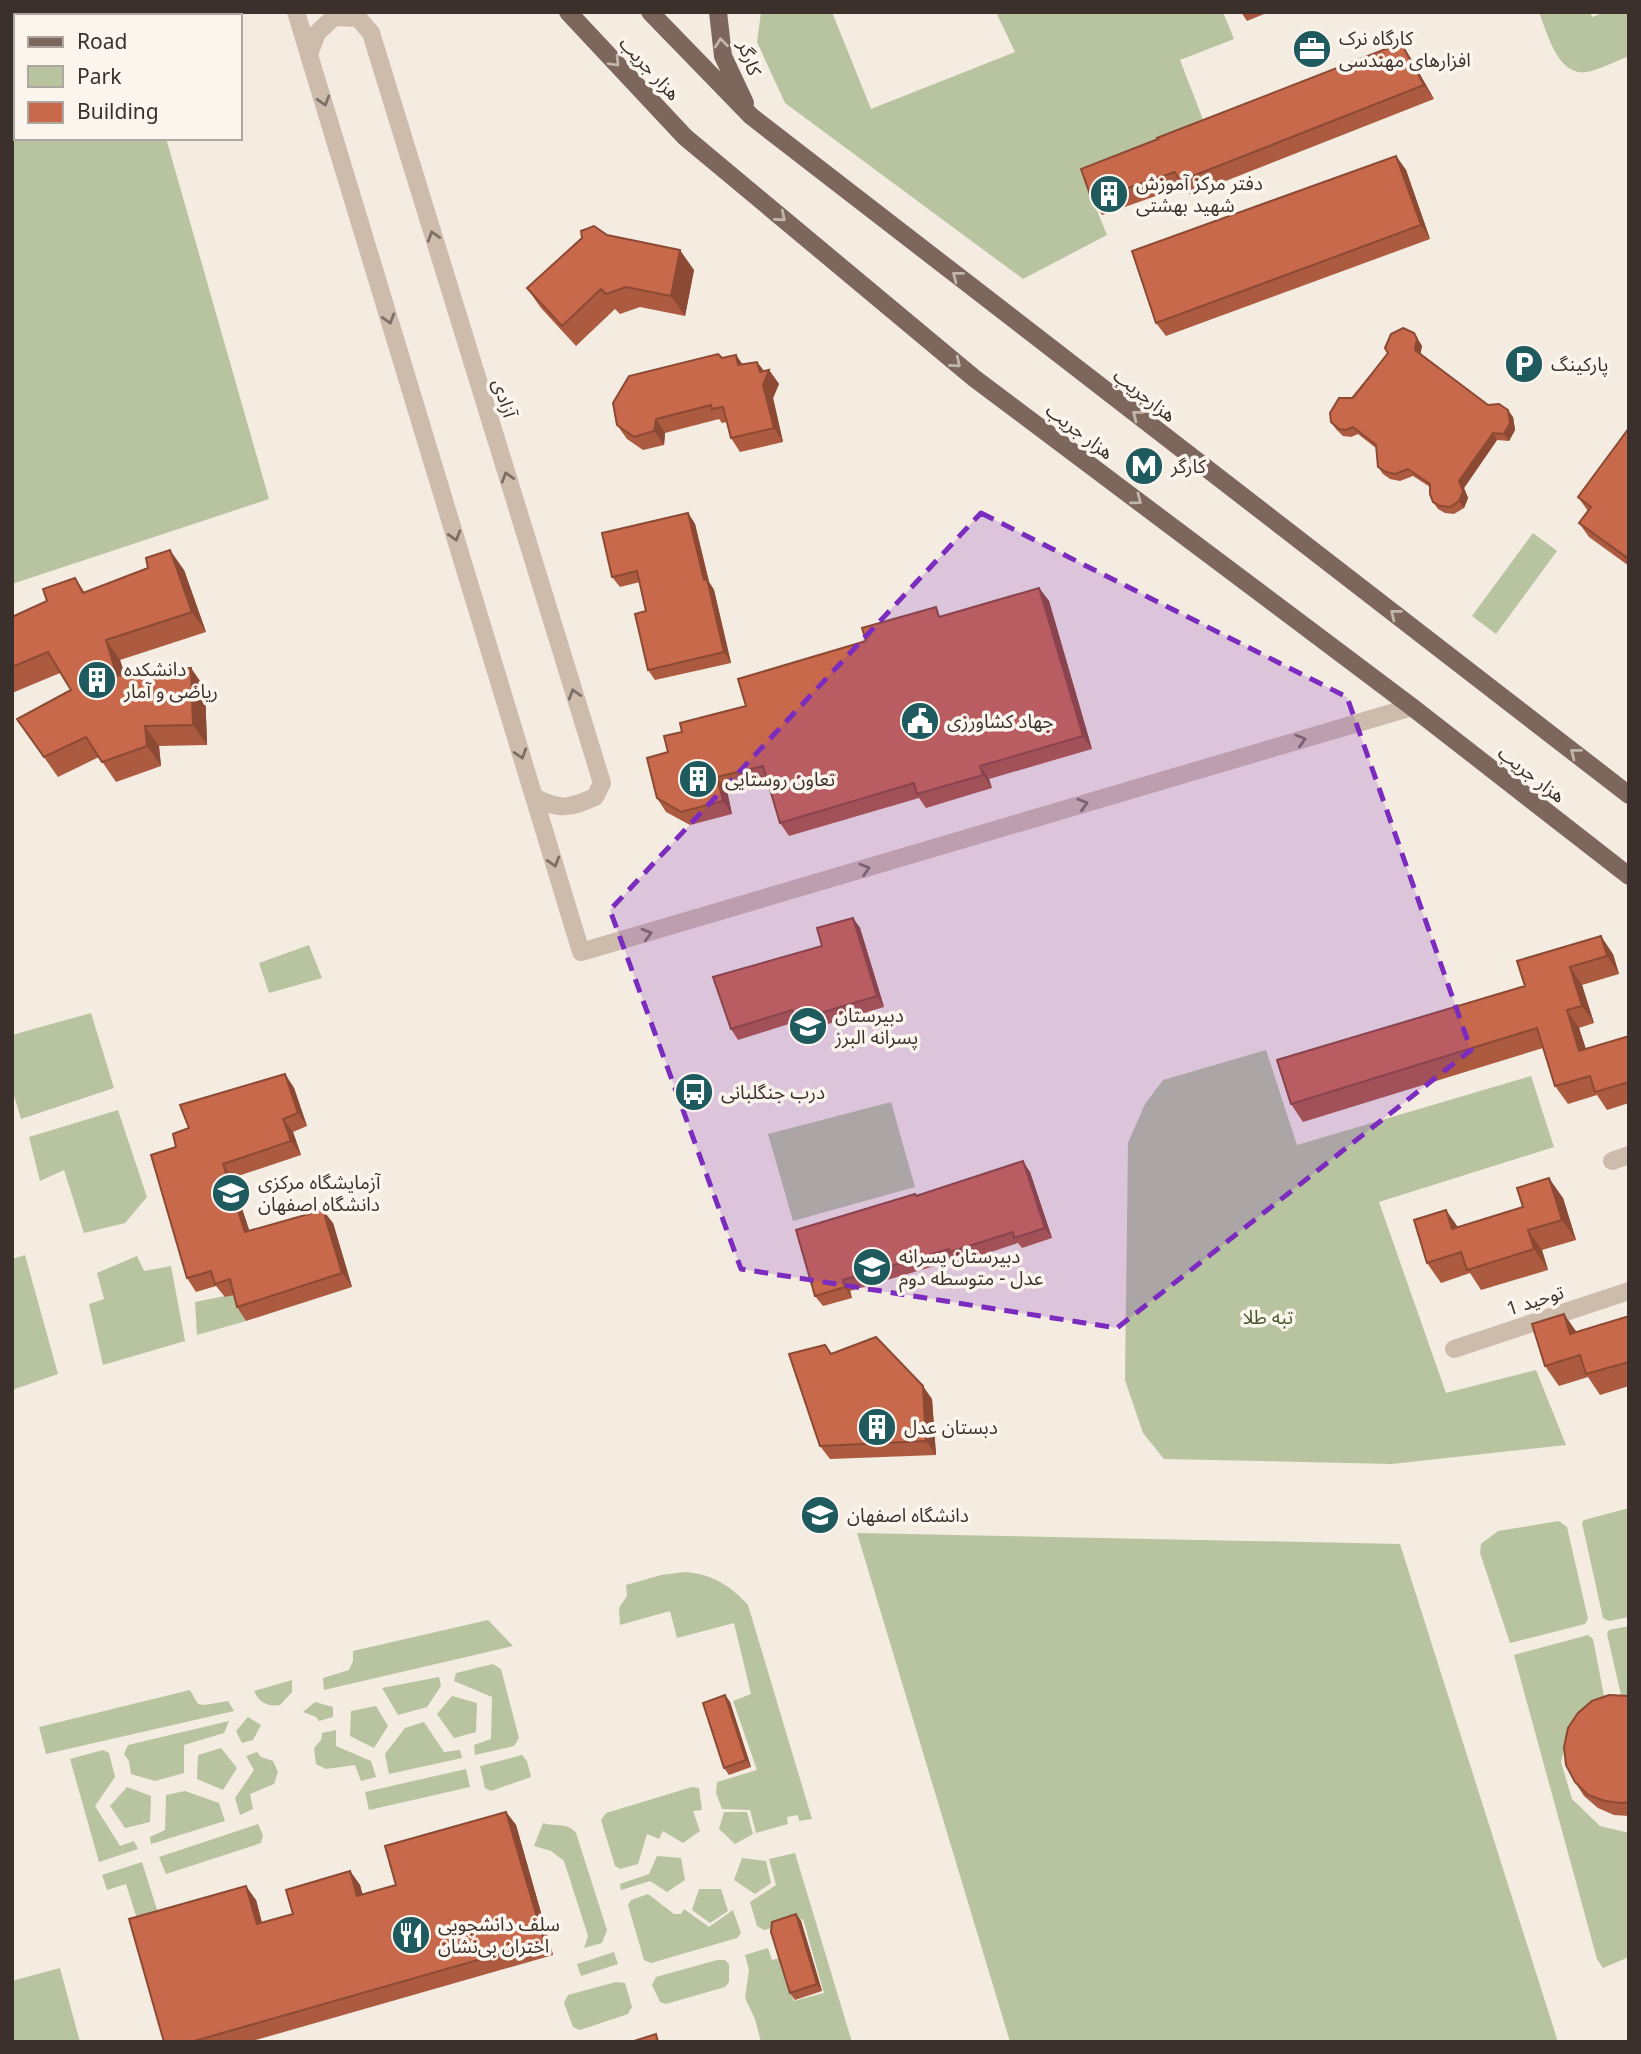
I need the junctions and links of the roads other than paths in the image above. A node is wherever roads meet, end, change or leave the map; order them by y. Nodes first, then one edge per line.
1 (296, 12) edge
2 (568, 12) edge
3 (650, 12) edge
4 (718, 12) edge
5 (309, 54) junction
6 (751, 116) junction
7 (1412, 706) junction
8 (1629, 795) edge
9 (534, 797) junction
10 (1629, 876) edge
11 (1629, 1292) edge
12 (1454, 1349) dead end

1 - 5 street
2 -> 7 main road, هزار جریب
3 - 6 main road, هزارجریب
6 -> 4 main road, کارگر
5 -> 9 street
9 -> 5 street, آزادی
8 -> 6 main road, هزارجریب
9 -> 7 street
7 - 10 main road, هزار جریب
11 - 12 street, توحید 1

